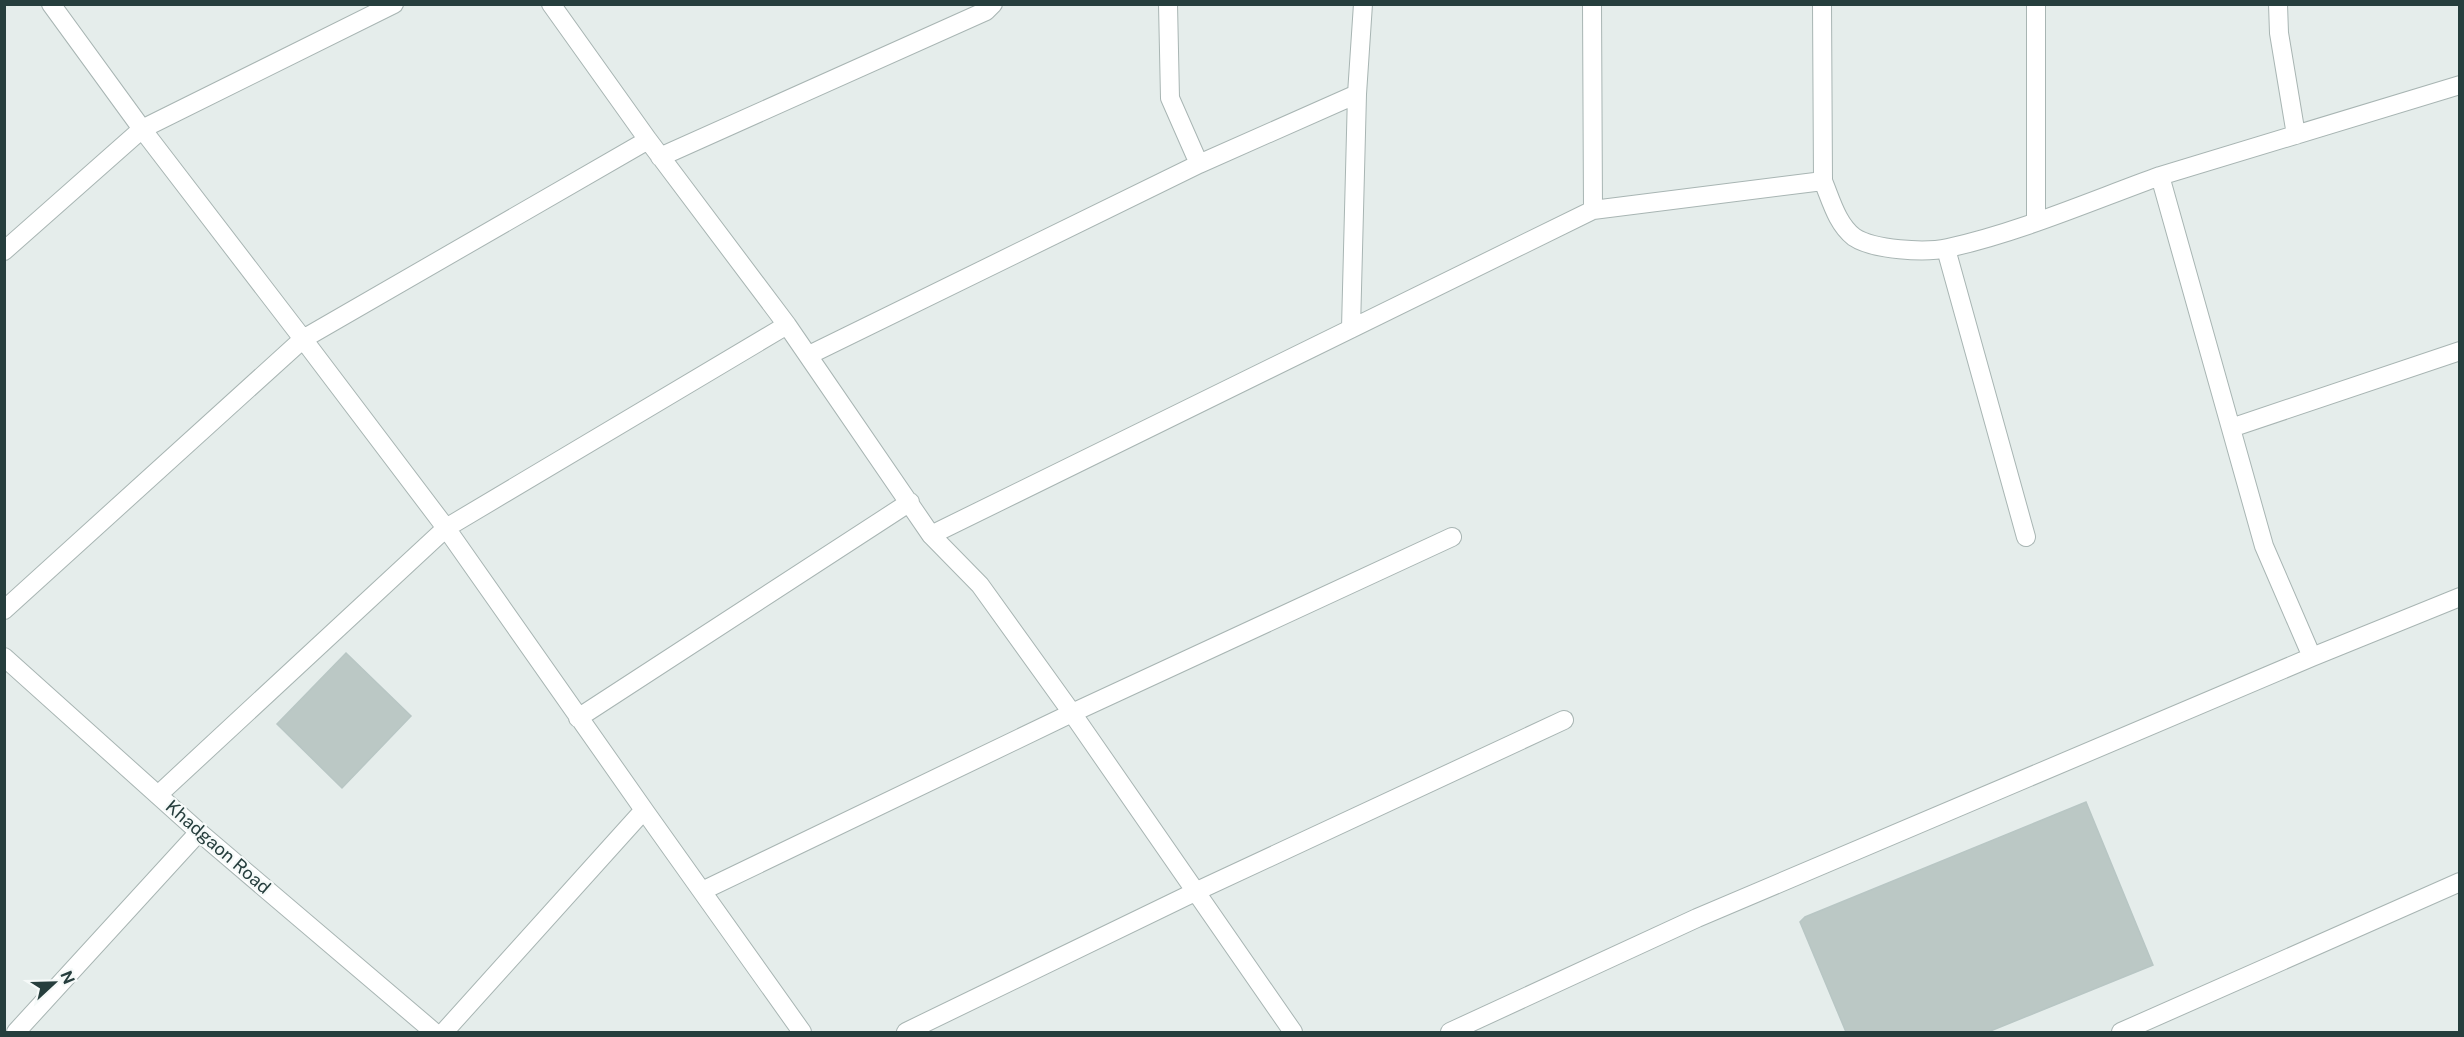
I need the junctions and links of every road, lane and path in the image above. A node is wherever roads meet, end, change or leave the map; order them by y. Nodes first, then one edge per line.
1 (51, 4) edge
2 (394, 4) edge
3 (551, 4) edge
4 (993, 4) edge
5 (1168, 4) edge
6 (1363, 4) edge
7 (1592, 4) edge
8 (1822, 4) edge
9 (2036, 4) edge
10 (2278, 4) edge
11 (2460, 85) edge
12 (1357, 94) junction
13 (142, 129) junction
14 (2296, 135) junction
15 (648, 141) junction
16 (660, 157) junction
17 (1199, 164) junction
18 (2160, 176) junction
19 (1823, 182) junction
20 (1593, 210) junction
21 (2036, 220) junction
22 (1946, 249) junction
23 (4, 251) edge
24 (787, 325) junction
25 (1351, 328) junction
26 (303, 339) junction
27 (2460, 351) edge
28 (809, 355) junction
29 (2231, 428) junction
30 (910, 502) junction
31 (447, 528) junction
32 (931, 535) junction
33 (1452, 537) dead end
34 (2026, 537) dead end
35 (2460, 597) edge
36 (4, 610) edge
37 (4, 657) edge
38 (2312, 657) junction
39 (1072, 713) junction
40 (578, 718) junction
41 (1564, 720) dead end
42 (158, 795) junction
43 (644, 810) junction
44 (199, 832) junction
45 (2460, 882) edge
46 (702, 891) junction
47 (1197, 891) junction
48 (16, 1032) edge
49 (434, 1032) edge
50 (444, 1032) edge
51 (802, 1032) edge
52 (906, 1032) edge
53 (1293, 1032) edge
54 (1450, 1032) edge
55 (2121, 1032) edge

1 - 13 street
2 - 13 street
3 - 15 street
4 - 16 street
5 - 17 street
6 - 12 street
7 - 20 street
8 - 19 street
9 - 21 street
10 - 14 street
11 - 14 street
12 - 17 street
12 - 25 street
13 - 23 street
13 - 26 street
14 - 18 street
15 - 16 street
15 - 26 street
16 - 24 street
17 - 28 street
18 - 21 street
18 - 29 street
19 - 20 street
19 - 22 street
20 - 25 street
21 - 22 street
22 - 34 street
24 - 28 street
24 - 31 street
25 - 32 street
26 - 31 street
26 - 36 street
27 - 29 street
28 - 30 street
29 - 38 street
30 - 32 street
30 - 40 street
31 - 40 street
31 - 42 street
32 - 39 street
33 - 39 street
35 - 38 street
37 - 42 street, Khadgaon Road
38 - 54 street
39 - 46 street
39 - 47 street
40 - 43 street
41 - 47 street
42 - 44 street, Khadgaon Road
43 - 46 street
43 - 50 street
44 - 48 street
44 - 49 street, Khadgaon Road
45 - 55 street
46 - 51 street
47 - 52 street
47 - 53 street

